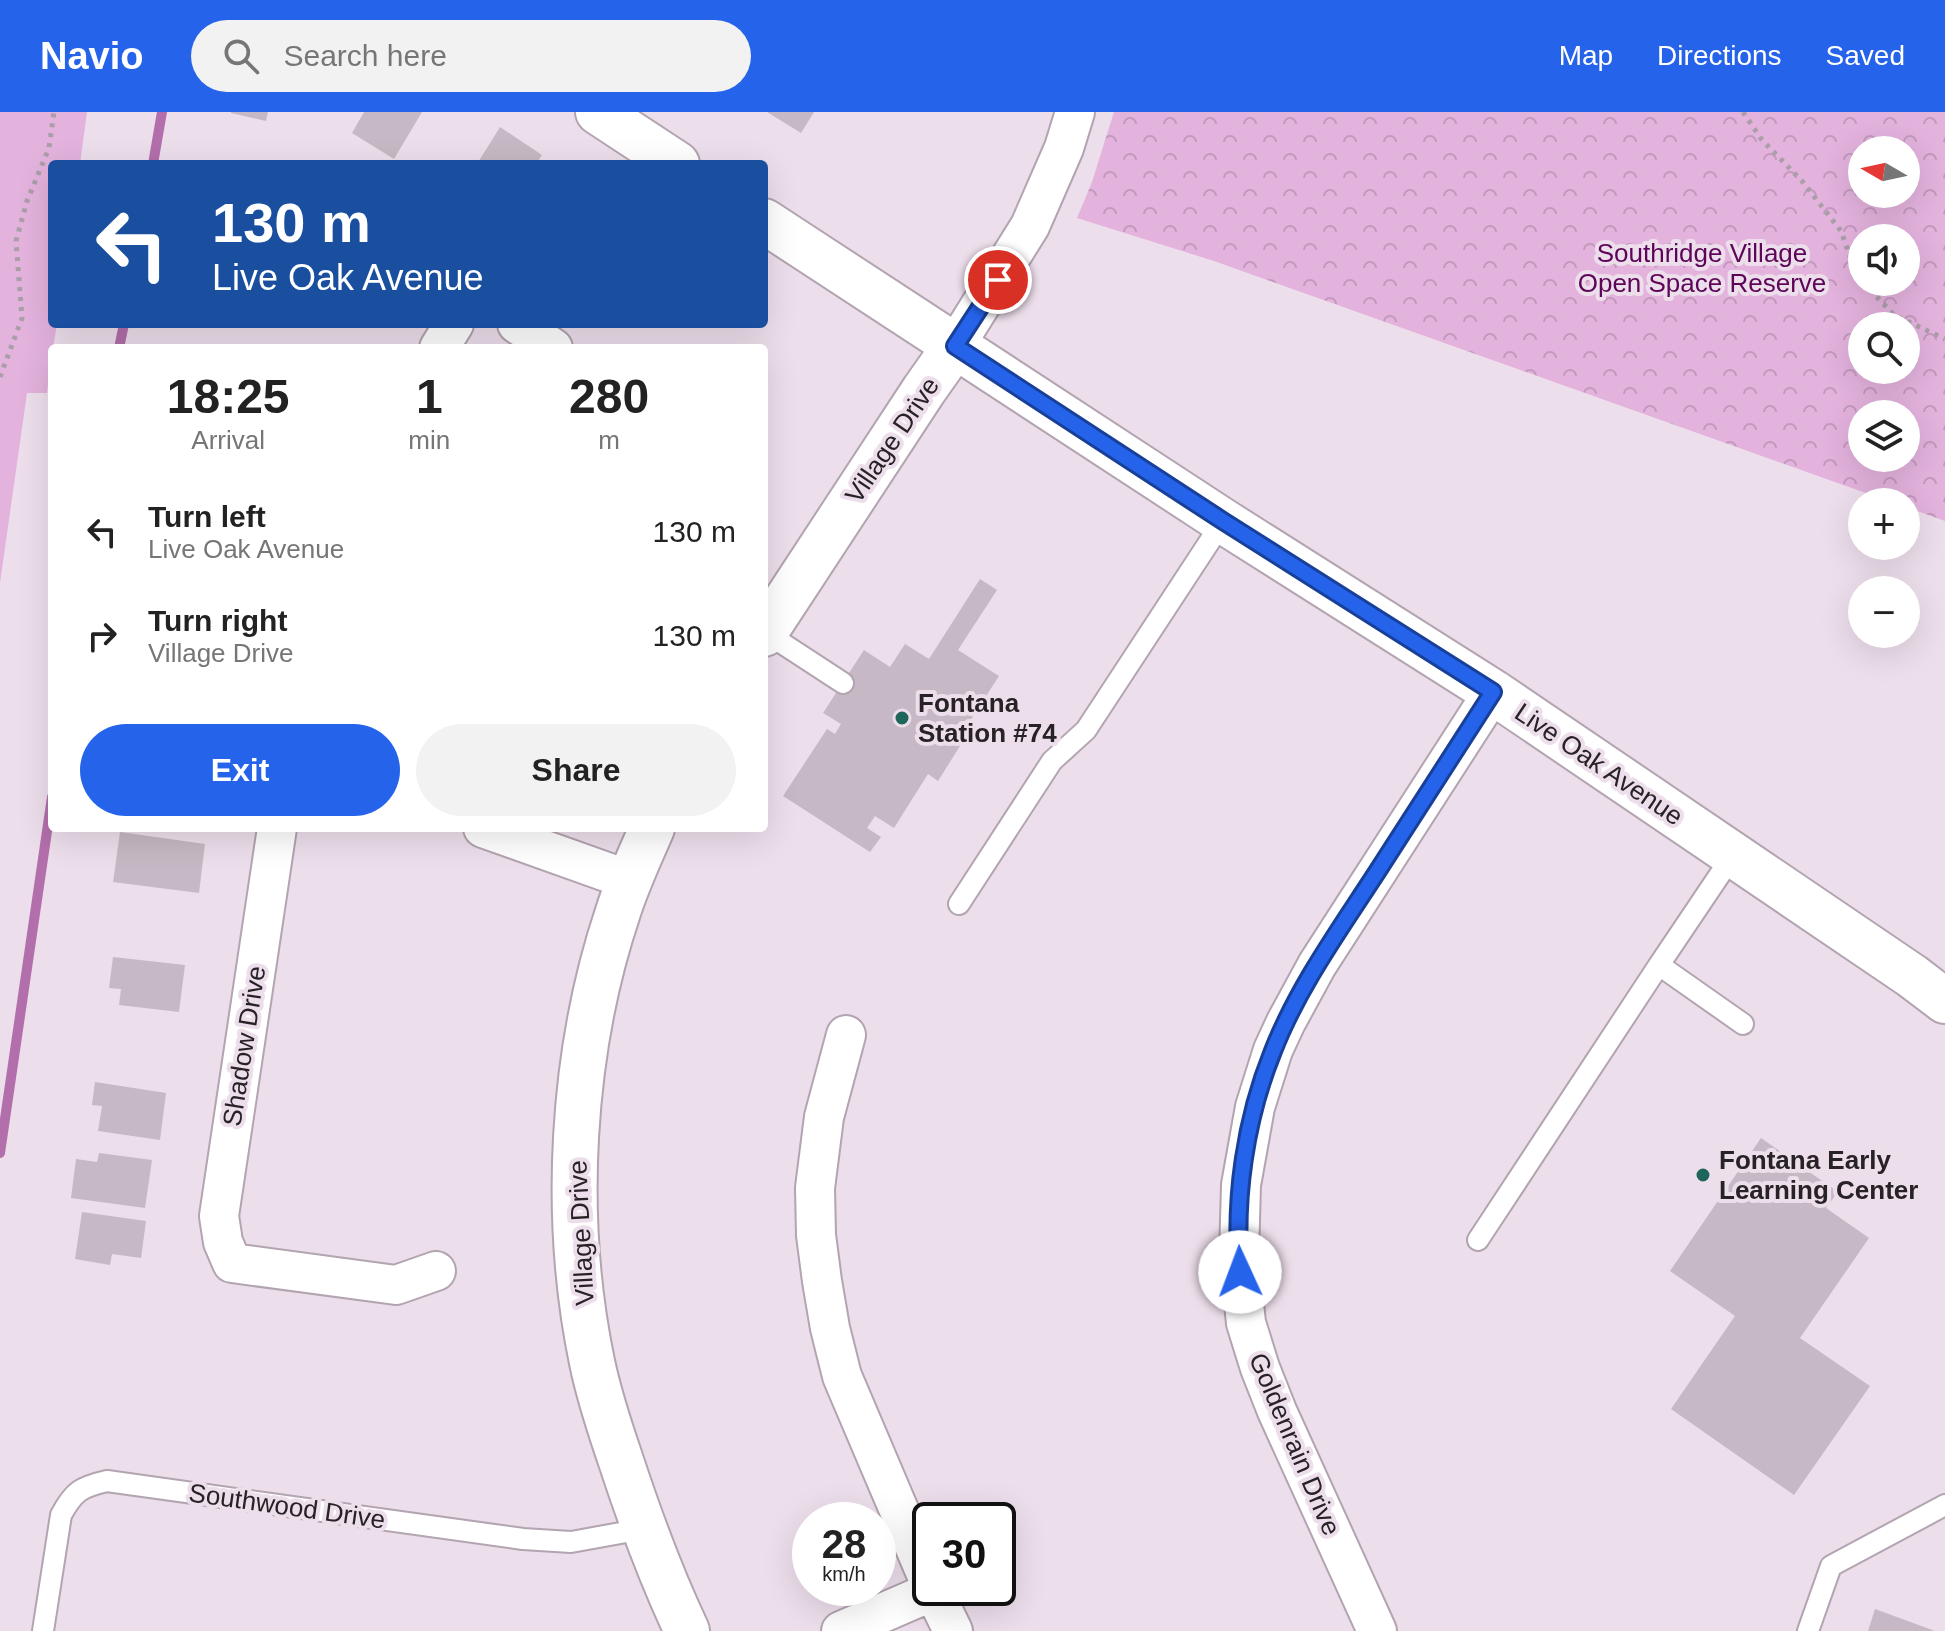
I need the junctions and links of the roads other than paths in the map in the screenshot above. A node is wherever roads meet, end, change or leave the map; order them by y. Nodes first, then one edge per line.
1 (598, 112) edge
2 (1075, 112) edge
3 (671, 160) edge
4 (768, 224) edge
5 (523, 328) edge
6 (547, 344) edge
7 (955, 346) junction
8 (1223, 521) junction
9 (768, 628) edge
10 (768, 635) edge
11 (843, 683) dead end
12 (1493, 692) junction
13 (276, 832) edge
14 (494, 832) edge
15 (650, 832) edge
16 (1733, 855) junction
17 (629, 880) junction
18 (959, 904) dead end
19 (1659, 965) junction
20 (1945, 1001) edge
21 (1743, 1024) dead end
22 (846, 1035) dead end
23 (1478, 1240) dead end
24 (436, 1271) dead end
25 (1945, 1505) edge
26 (643, 1529) junction
27 (912, 1540) edge
28 (912, 1597) edge
29 (941, 1606) edge
30 (43, 1631) edge
31 (687, 1631) edge
32 (841, 1631) edge
33 (953, 1631) edge
34 (1377, 1631) edge
35 (1808, 1631) edge

1 - 3 street
2 - 7 street, Village Drive
4 - 7 street, Live Oak Avenue
5 - 6 street
7 - 8 street, Live Oak Avenue
7 - 9 street, Village Drive
8 - 12 street, Live Oak Avenue
8 - 18 lane
10 - 11 lane
12 - 16 street, Live Oak Avenue
12 - 34 street, Goldenrain Drive
13 - 24 street, Shadow Drive
14 - 17 street
15 - 17 street, Village Drive
16 - 19 lane
16 - 20 street, Live Oak Avenue
17 - 26 street, Village Drive
19 - 21 lane
19 - 23 lane
22 - 27 street
25 - 35 lane
26 - 30 lane, Southwood Drive
26 - 31 street, Village Drive
28 - 32 street
29 - 33 street

